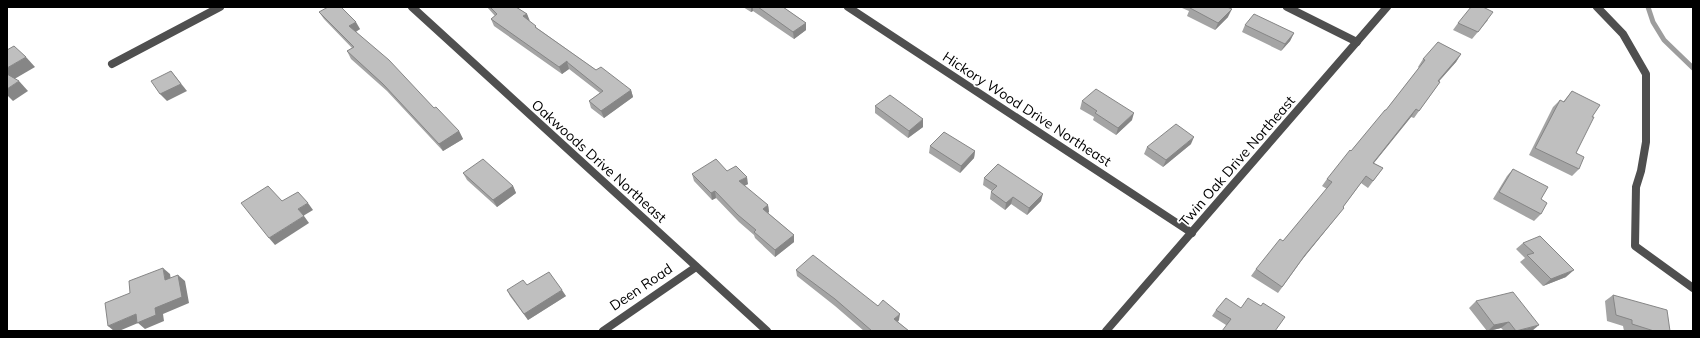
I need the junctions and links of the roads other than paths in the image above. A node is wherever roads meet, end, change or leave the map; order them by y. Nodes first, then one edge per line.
1 (220, 7) edge
2 (848, 7) edge
3 (1287, 7) edge
4 (1387, 7) edge
5 (1597, 7) edge
6 (413, 8) edge
7 (1356, 42) junction
8 (112, 64) dead end
9 (1192, 233) junction
10 (696, 267) junction
11 (1693, 288) edge
12 (603, 331) edge
13 (767, 331) edge
14 (1106, 331) edge

1 - 8 street
2 - 9 street, Hickory Wood Drive Northeast
3 - 7 street
4 - 7 street, Twin Oak Drive Northeast
5 - 11 street
6 - 10 street, Oakwoods Drive Northeast
7 - 9 street, Twin Oak Drive Northeast
9 - 14 street, Twin Oak Drive Northeast
10 - 12 street, Deen Road
10 - 13 street, Oakwoods Drive Northeast

